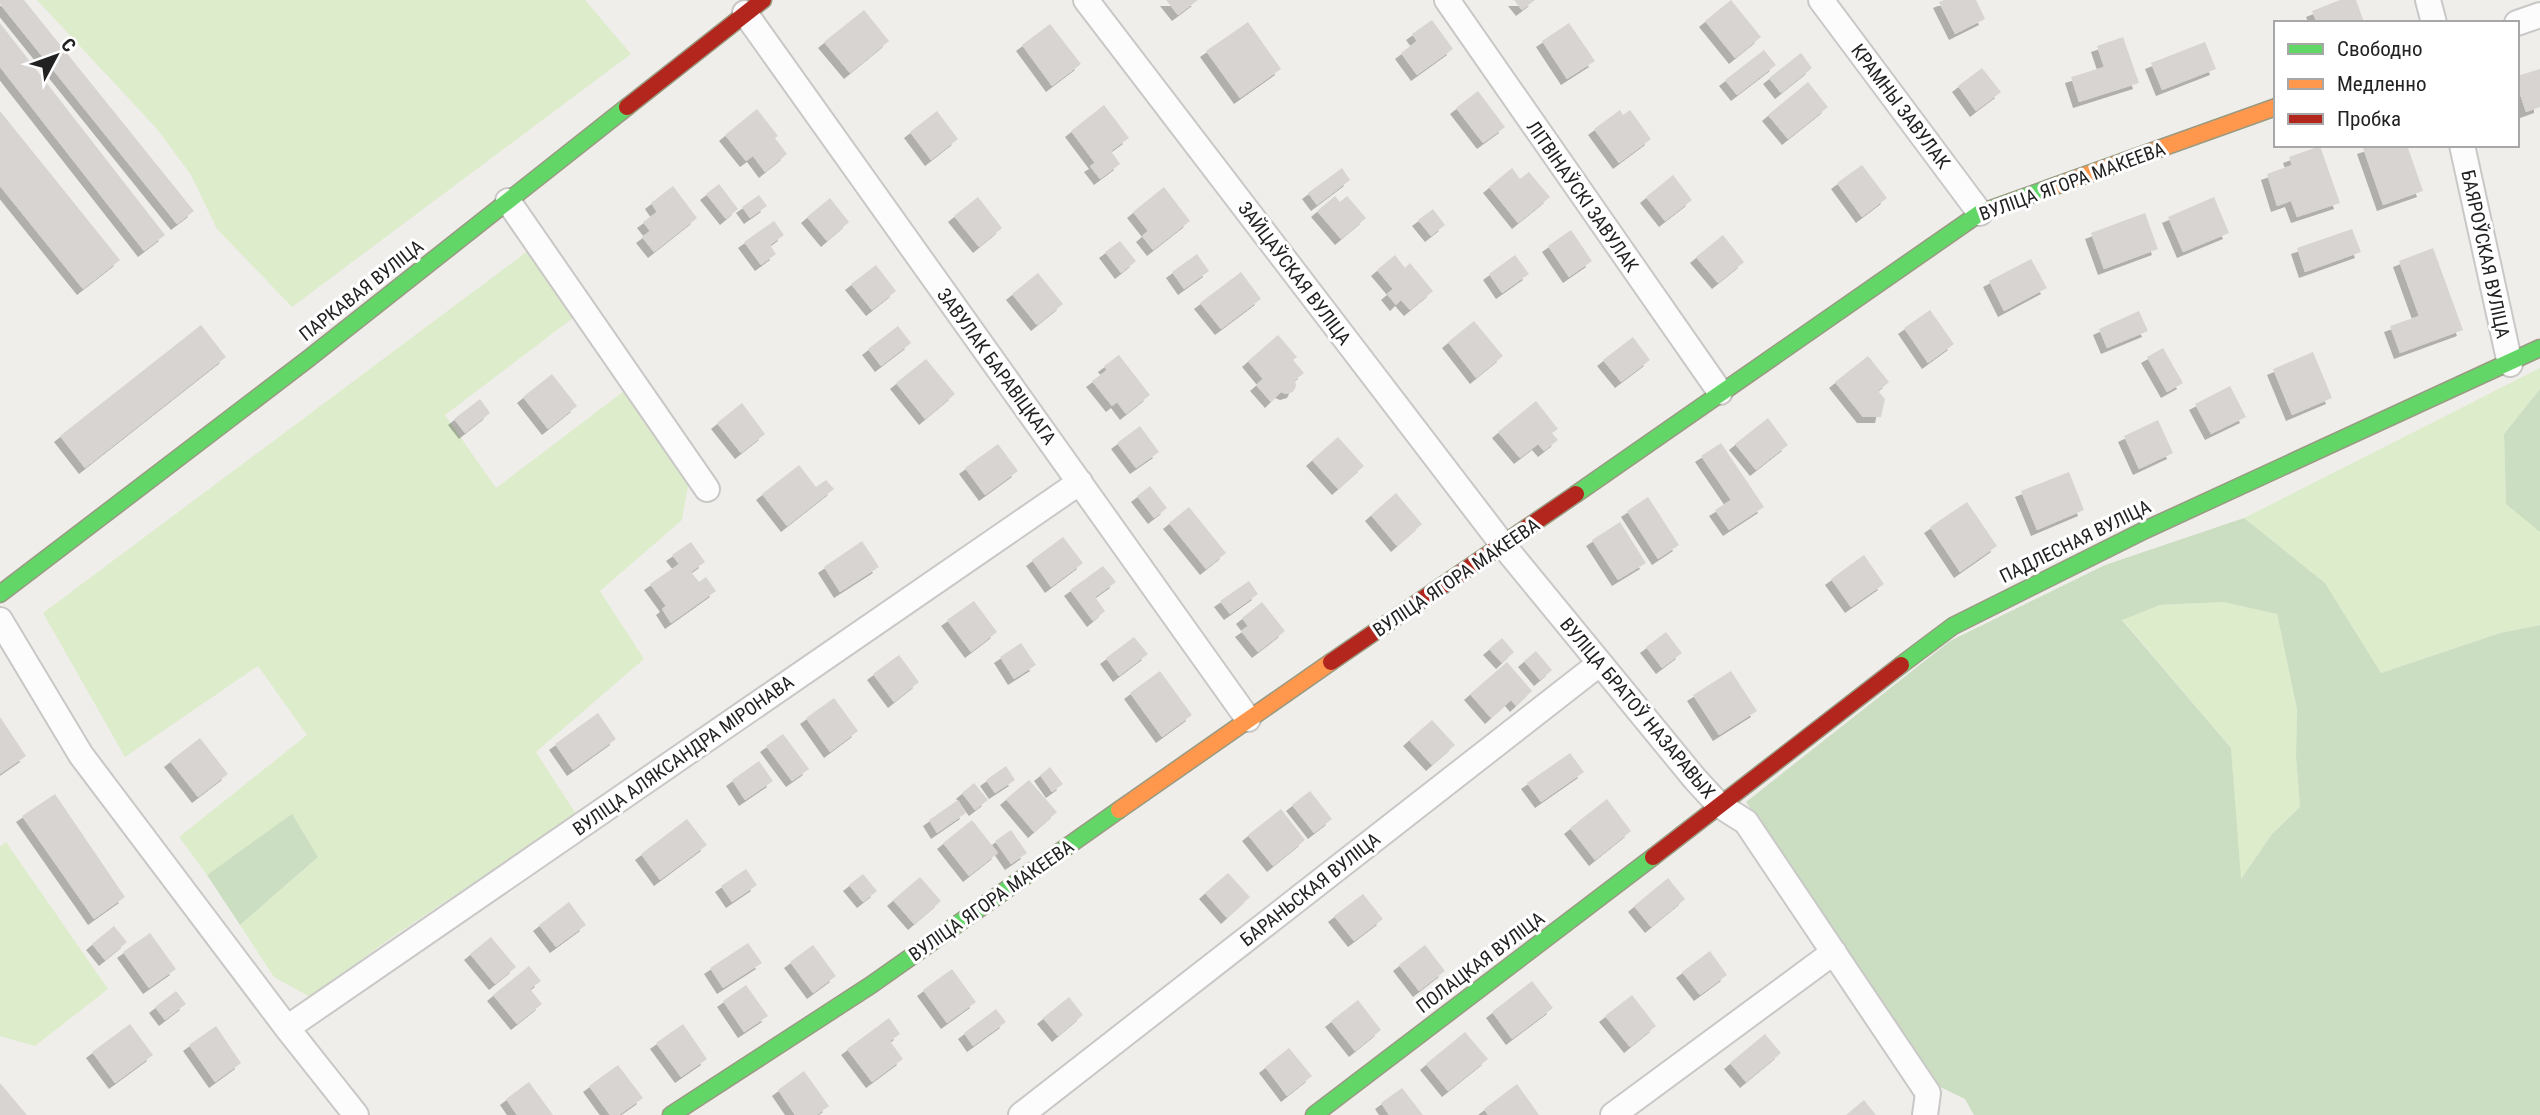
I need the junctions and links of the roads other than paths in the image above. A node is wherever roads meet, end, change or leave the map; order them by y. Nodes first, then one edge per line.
1 (1086, 0) edge
2 (1447, 0) edge
3 (1821, 0) edge
4 (2428, 0) edge
5 (754, 7) edge
6 (2540, 15) edge
7 (2433, 21) edge
8 (2519, 22) edge
9 (2274, 108) edge
10 (2462, 147) edge
11 (508, 201) junction
12 (1980, 213) junction
13 (2540, 348) edge
14 (2510, 364) junction
15 (1720, 392) junction
16 (1080, 482) junction
17 (708, 489) dead end
18 (1503, 545) junction
19 (0, 594) edge
20 (0, 620) edge
21 (1599, 664) junction
22 (1248, 719) junction
23 (1719, 805) junction
24 (1672, 843) joint
25 (1834, 952) junction
26 (287, 1028) junction
27 (356, 1115) edge
28 (671, 1115) edge
29 (1021, 1115) edge
30 (1314, 1115) edge
31 (1613, 1115) edge
32 (1925, 1115) edge

1 - 18 street, ЗАЙЦАЎСКАЯ ВУЛІЦА
2 - 15 street, ЛІТВІНАЎСКІ ЗАВУЛАК
3 - 12 street, КРАМНЫ ЗАВУЛАК
4 - 7 street
5 - 11 street, ПАРКАВАЯ ВУЛІЦА
5 - 16 street, ЗАВУЛАК БАРАВІЦКАГА
6 - 8 street
9 - 12 street, ВУЛІЦА ЯГОРА МАКЕЕВА
10 - 14 street, БАЯРОЎСКАЯ ВУЛІЦА
11 - 17 street
11 - 19 street, ПАРКАВАЯ ВУЛІЦА
12 - 15 street, ВУЛІЦА ЯГОРА МАКЕЕВА
13 - 14 street, ПАДЛЕСНАЯ ВУЛІЦА
14 - 23 street, ПАДЛЕСНАЯ ВУЛІЦА
15 - 18 street, ВУЛІЦА ЯГОРА МАКЕЕВА
16 - 22 street, ЗАВУЛАК БАРАВІЦКАГА
16 - 26 street, ВУЛІЦА АЛЯКСАНДРА МІРОНАВА
18 - 21 street, ВУЛІЦА БРАТОЎ НАЗАРАВЫХ
18 - 22 street, ВУЛІЦА ЯГОРА МАКЕЕВА
20 - 26 street
21 - 23 street, ВУЛІЦА БРАТОЎ НАЗАРАВЫХ
21 - 29 street, БАРАНЬСКАЯ ВУЛІЦА
22 - 28 street, ВУЛІЦА ЯГОРА МАКЕЕВА
23 - 24 street, ПАДЛЕСНАЯ ВУЛІЦА
23 - 25 street, ВУЛІЦА БРАТОЎ НАЗАРАВЫХ
24 - 30 street, ПОЛАЦКАЯ ВУЛІЦА
25 - 31 street
25 - 32 street, ВУЛІЦА БРАТОЎ НАЗАРАВЫХ
26 - 27 street

